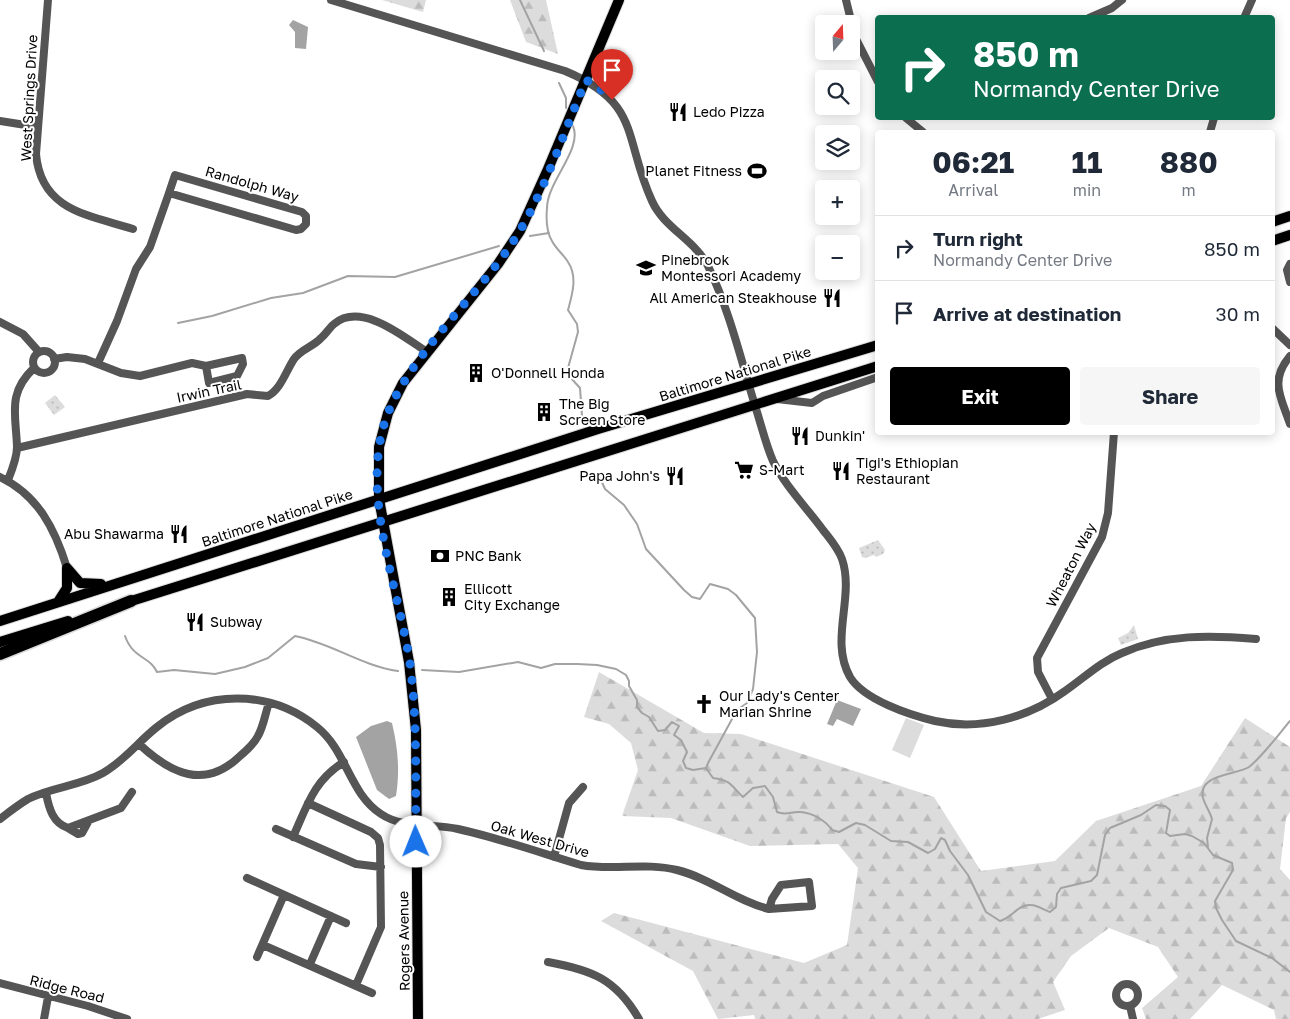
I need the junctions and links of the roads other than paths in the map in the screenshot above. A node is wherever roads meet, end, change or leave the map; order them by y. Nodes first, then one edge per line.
1 (48, 0) edge
2 (331, 0) edge
3 (619, 0) edge
4 (846, 0) edge
5 (1122, 0) edge
6 (1252, 0) edge
7 (1098, 15) edge
8 (1245, 15) edge
9 (875, 76) edge
10 (586, 80) junction
11 (908, 120) edge
12 (0, 121) edge
13 (38, 127) junction
14 (921, 130) edge
15 (169, 193) junction
16 (1290, 216) edge
17 (1275, 221) edge
18 (133, 229) dead end
19 (1290, 235) edge
20 (1275, 240) edge
21 (1290, 264) edge
22 (1290, 282) edge
23 (0, 322) edge
24 (1275, 331) edge
25 (1290, 345) edge
26 (875, 346) edge
27 (39, 352) junction
28 (426, 352) junction
29 (1290, 356) edge
30 (54, 359) junction
31 (98, 363) junction
32 (206, 366) junction
33 (875, 367) edge
34 (34, 368) junction
35 (875, 378) edge
36 (749, 384) junction
37 (775, 399) junction
38 (755, 405) junction
39 (1290, 424) edge
40 (1114, 435) edge
41 (17, 448) junction
42 (0, 477) edge
43 (8, 480) junction
44 (379, 499) junction
45 (382, 523) junction
46 (67, 568) junction
47 (122, 582) junction
48 (58, 602) junction
49 (131, 602) junction
50 (0, 621) edge
51 (1256, 639) dead end
52 (0, 642) edge
53 (0, 654) edge
54 (1052, 699) junction
55 (269, 703) junction
56 (139, 744) junction
57 (344, 762) junction
58 (583, 787) dead end
59 (132, 792) dead end
60 (46, 793) junction
61 (308, 803) junction
62 (0, 819) edge
63 (416, 825) junction
64 (276, 829) dead end
65 (293, 837) junction
66 (554, 857) junction
67 (381, 867) junction
68 (246, 878) dead end
69 (284, 895) junction
70 (769, 909) junction
71 (331, 916) junction
72 (346, 923) dead end
73 (263, 945) junction
74 (258, 957) dead end
75 (548, 962) dead end
76 (310, 964) junction
77 (0, 984) edge
78 (356, 985) junction
79 (372, 993) dead end
80 (48, 997) junction
81 (1130, 1006) dead end
82 (44, 1019) edge
83 (127, 1019) edge
84 (418, 1019) edge
85 (639, 1019) edge
86 (1133, 1019) edge

1 - 13 street, West Springs Drive
2 - 10 street
3 - 10 main road, Rogers Avenue
4 - 9 street
5 - 7 street
6 - 8 street
10 - 28 main road, Rogers Avenue
10 - 36 street
11 - 14 street
12 - 13 street
13 - 18 street, West Springs Drive
15 - 15 street, Randolph Way
15 - 31 street, Randolph Way
16 - 17 main road
19 - 20 main road
21 - 22 street
23 - 27 street
24 - 25 street
26 - 36 main road, Baltimore National Pike
27 - 30 street
27 - 34 street
28 - 41 street, Irwin Trail
28 - 44 main road, Rogers Avenue
29 - 39 street
30 - 31 street
30 - 34 street
31 - 32 street
32 - 32 street
33 - 37 main road
34 - 41 street
35 - 37 street
36 - 38 street
36 - 44 main road, Baltimore National Pike
37 - 38 main road
38 - 45 main road
38 - 54 street
40 - 54 street, Wheaton Way
41 - 43 street
42 - 43 street
43 - 46 street
44 - 45 main road, Rogers Avenue
44 - 47 main road, Baltimore National Pike
45 - 49 main road
45 - 63 main road, Rogers Avenue
46 - 47 main road
46 - 48 main road
47 - 48 main road, Baltimore National Pike
48 - 50 main road, Baltimore National Pike
49 - 52 main road
49 - 53 highway
51 - 54 street
55 - 56 street, Oak West Drive
55 - 56 street
55 - 57 street, Oak West Drive
56 - 60 street, Oak West Drive
57 - 61 street
57 - 63 street, Oak West Drive
58 - 66 street
59 - 60 street
60 - 62 street, Oak West Drive
61 - 65 street
61 - 67 street
63 - 66 street, Oak West Drive
63 - 84 main road, Rogers Avenue
64 - 65 street
65 - 67 street
66 - 70 street, Oak West Drive
67 - 78 street
68 - 69 street
69 - 71 street
69 - 73 street
70 - 70 street, Oak West Drive
71 - 72 street
71 - 76 street
73 - 74 street
73 - 76 street
75 - 85 street
76 - 78 street
77 - 80 street, Ridge Road
78 - 79 street
80 - 82 street
80 - 83 street, Ridge Road
81 - 86 street

